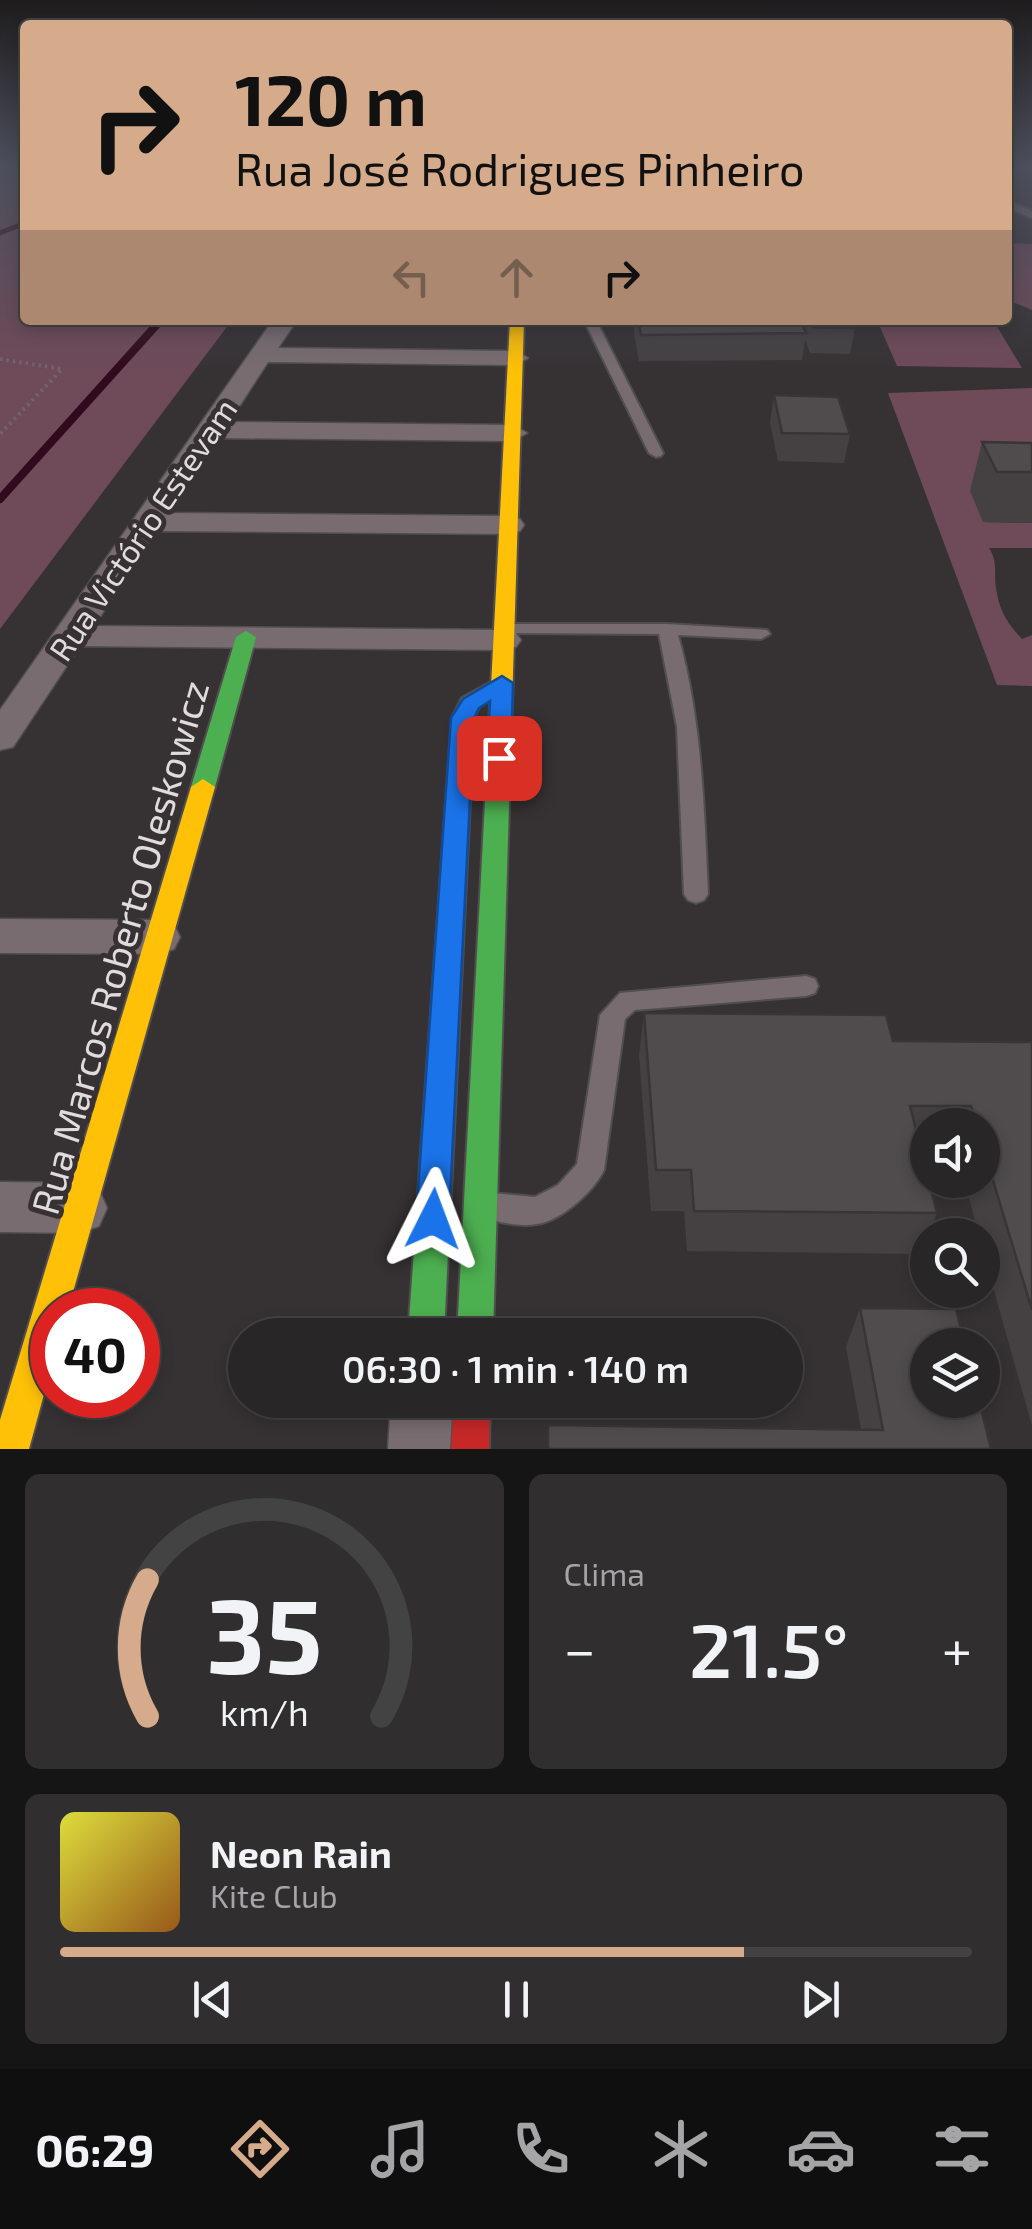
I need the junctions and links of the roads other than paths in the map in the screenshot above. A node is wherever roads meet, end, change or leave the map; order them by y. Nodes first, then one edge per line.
1 (281, 325) edge
2 (517, 325) edge
3 (592, 325) edge
4 (260, 355) junction
5 (516, 358) junction
6 (210, 430) junction
7 (512, 433) junction
8 (656, 453) dead end
9 (147, 522) junction
10 (509, 525) junction
11 (667, 629) junction
12 (761, 634) dead end
13 (504, 635) junction
14 (69, 636) junction
15 (246, 638) junction
16 (502, 683) junction
17 (0, 738) edge
18 (696, 894) dead end
19 (0, 936) edge
20 (158, 937) junction
21 (806, 986) dead end
22 (480, 1206) junction
23 (0, 1207) edge
24 (80, 1208) junction
25 (427, 1318) edge
26 (476, 1318) edge
27 (421, 1418) edge
28 (471, 1418) edge
29 (10, 1449) edge
30 (419, 1449) edge
31 (470, 1449) edge

1 - 4 street, Rua Victório Estevam
2 - 5 main road
3 - 8 lane
4 - 5 street
4 - 6 street, Rua Victório Estevam
5 - 7 main road
6 - 7 street
6 - 9 street, Rua Victório Estevam
7 - 10 main road
9 - 10 street
9 - 14 street, Rua Victório Estevam
10 - 13 main road
11 - 12 lane
11 - 13 lane
11 - 18 lane
13 - 15 street
13 - 16 main road
14 - 15 street
14 - 17 street, Rua Victório Estevam
15 - 20 main road, Rua Marcos Roberto Oleskowicz
16 - 22 main road
16 - 25 main road
19 - 20 street
20 - 24 main road, Rua Marcos Roberto Oleskowicz
21 - 22 lane
22 - 26 main road
23 - 24 street
24 - 29 main road, Rua Marcos Roberto Oleskowicz
27 - 30 street
28 - 31 main road

